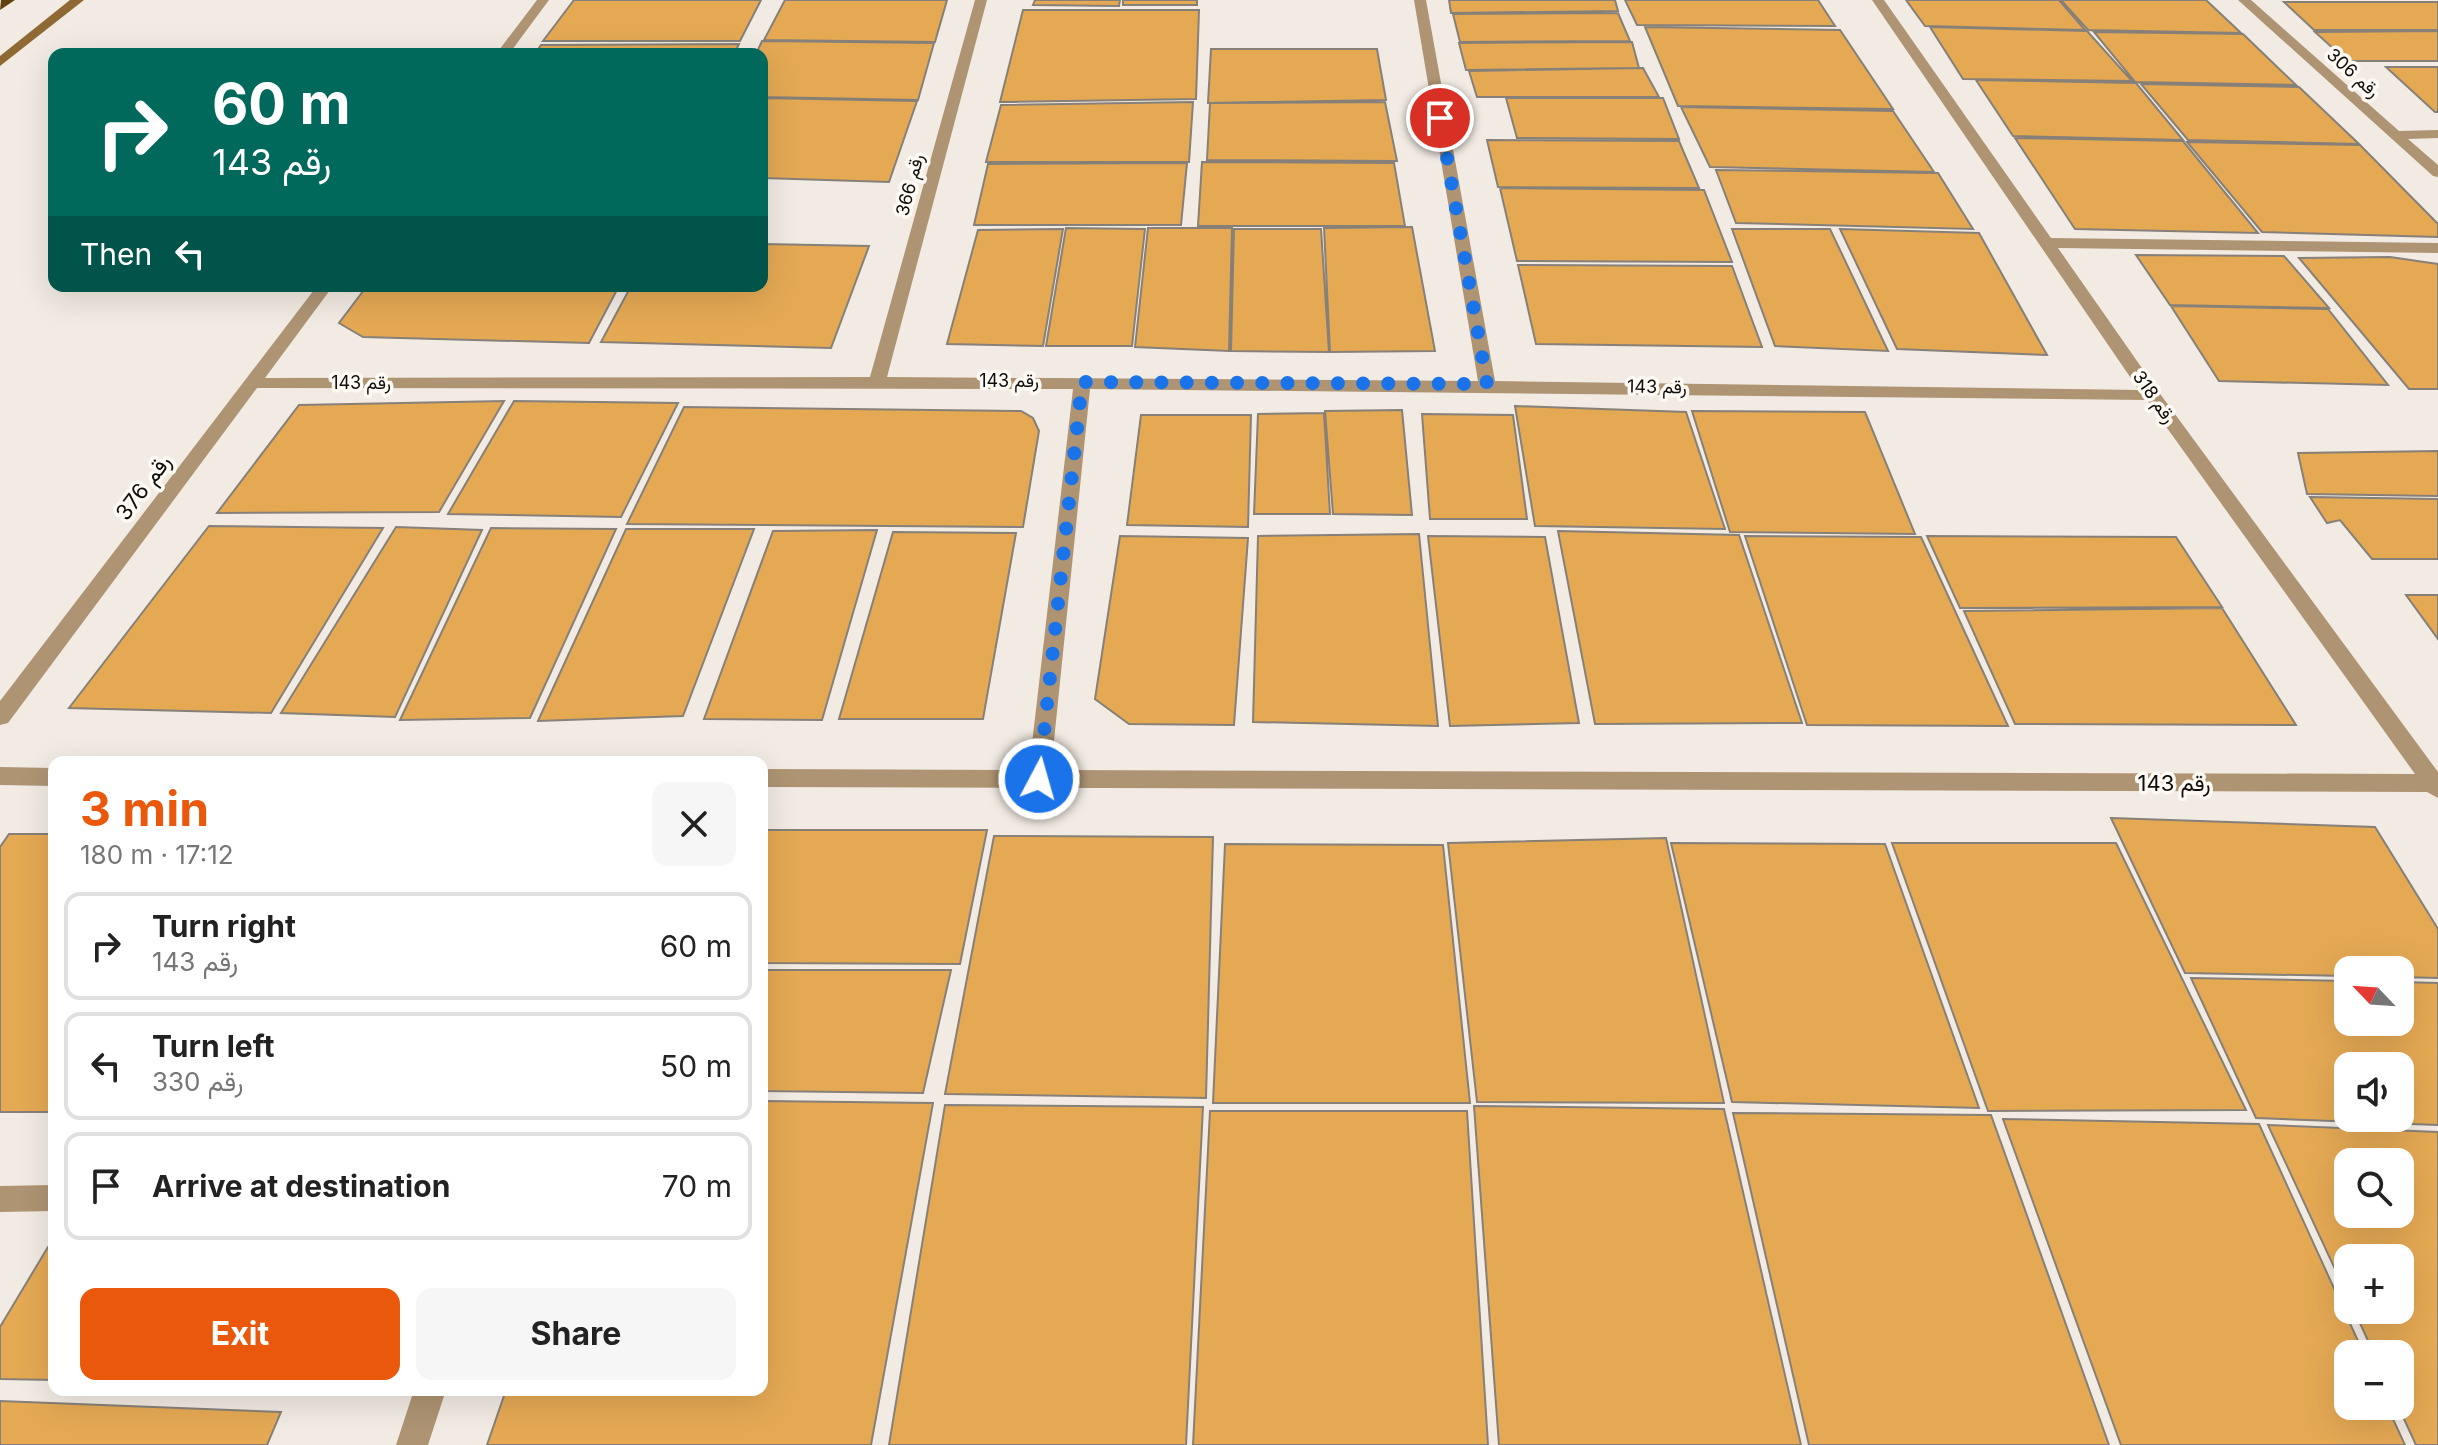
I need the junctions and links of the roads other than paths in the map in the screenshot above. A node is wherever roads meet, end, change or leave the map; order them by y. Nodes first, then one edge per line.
1 (9, 0) edge
2 (78, 0) edge
3 (543, 0) edge
4 (981, 0) edge
5 (1420, 0) edge
6 (1878, 0) edge
7 (2244, 0) edge
8 (0, 6) edge
9 (507, 48) edge
10 (0, 62) edge
11 (2438, 134) edge
12 (2395, 135) junction
13 (2438, 173) edge
14 (2047, 243) junction
15 (2438, 248) edge
16 (320, 292) edge
17 (878, 380) junction
18 (1082, 382) junction
19 (251, 383) junction
20 (1487, 384) junction
21 (2152, 395) junction
22 (0, 717) edge
23 (0, 776) edge
24 (48, 777) edge
25 (768, 778) edge
26 (1039, 779) junction
27 (2436, 786) edge
28 (48, 1198) edge
29 (0, 1199) edge
30 (428, 1396) edge
31 (412, 1445) edge

1 - 8 highway
2 - 10 main road
3 - 9 street
4 - 17 street, رقم 366
5 - 20 street
6 - 14 street, رقم 318
7 - 12 street, رقم 306
11 - 12 street
12 - 13 street, رقم 306
14 - 15 street
14 - 21 street, رقم 318
16 - 19 street, رقم 376
17 - 18 street, رقم 143
17 - 19 street, رقم 143
18 - 20 street, رقم 143
18 - 26 street
19 - 22 street, رقم 376
20 - 21 street, رقم 143
21 - 27 street, رقم 318
23 - 24 street
25 - 26 street, رقم 143
26 - 27 street, رقم 143
28 - 29 street
30 - 31 street

